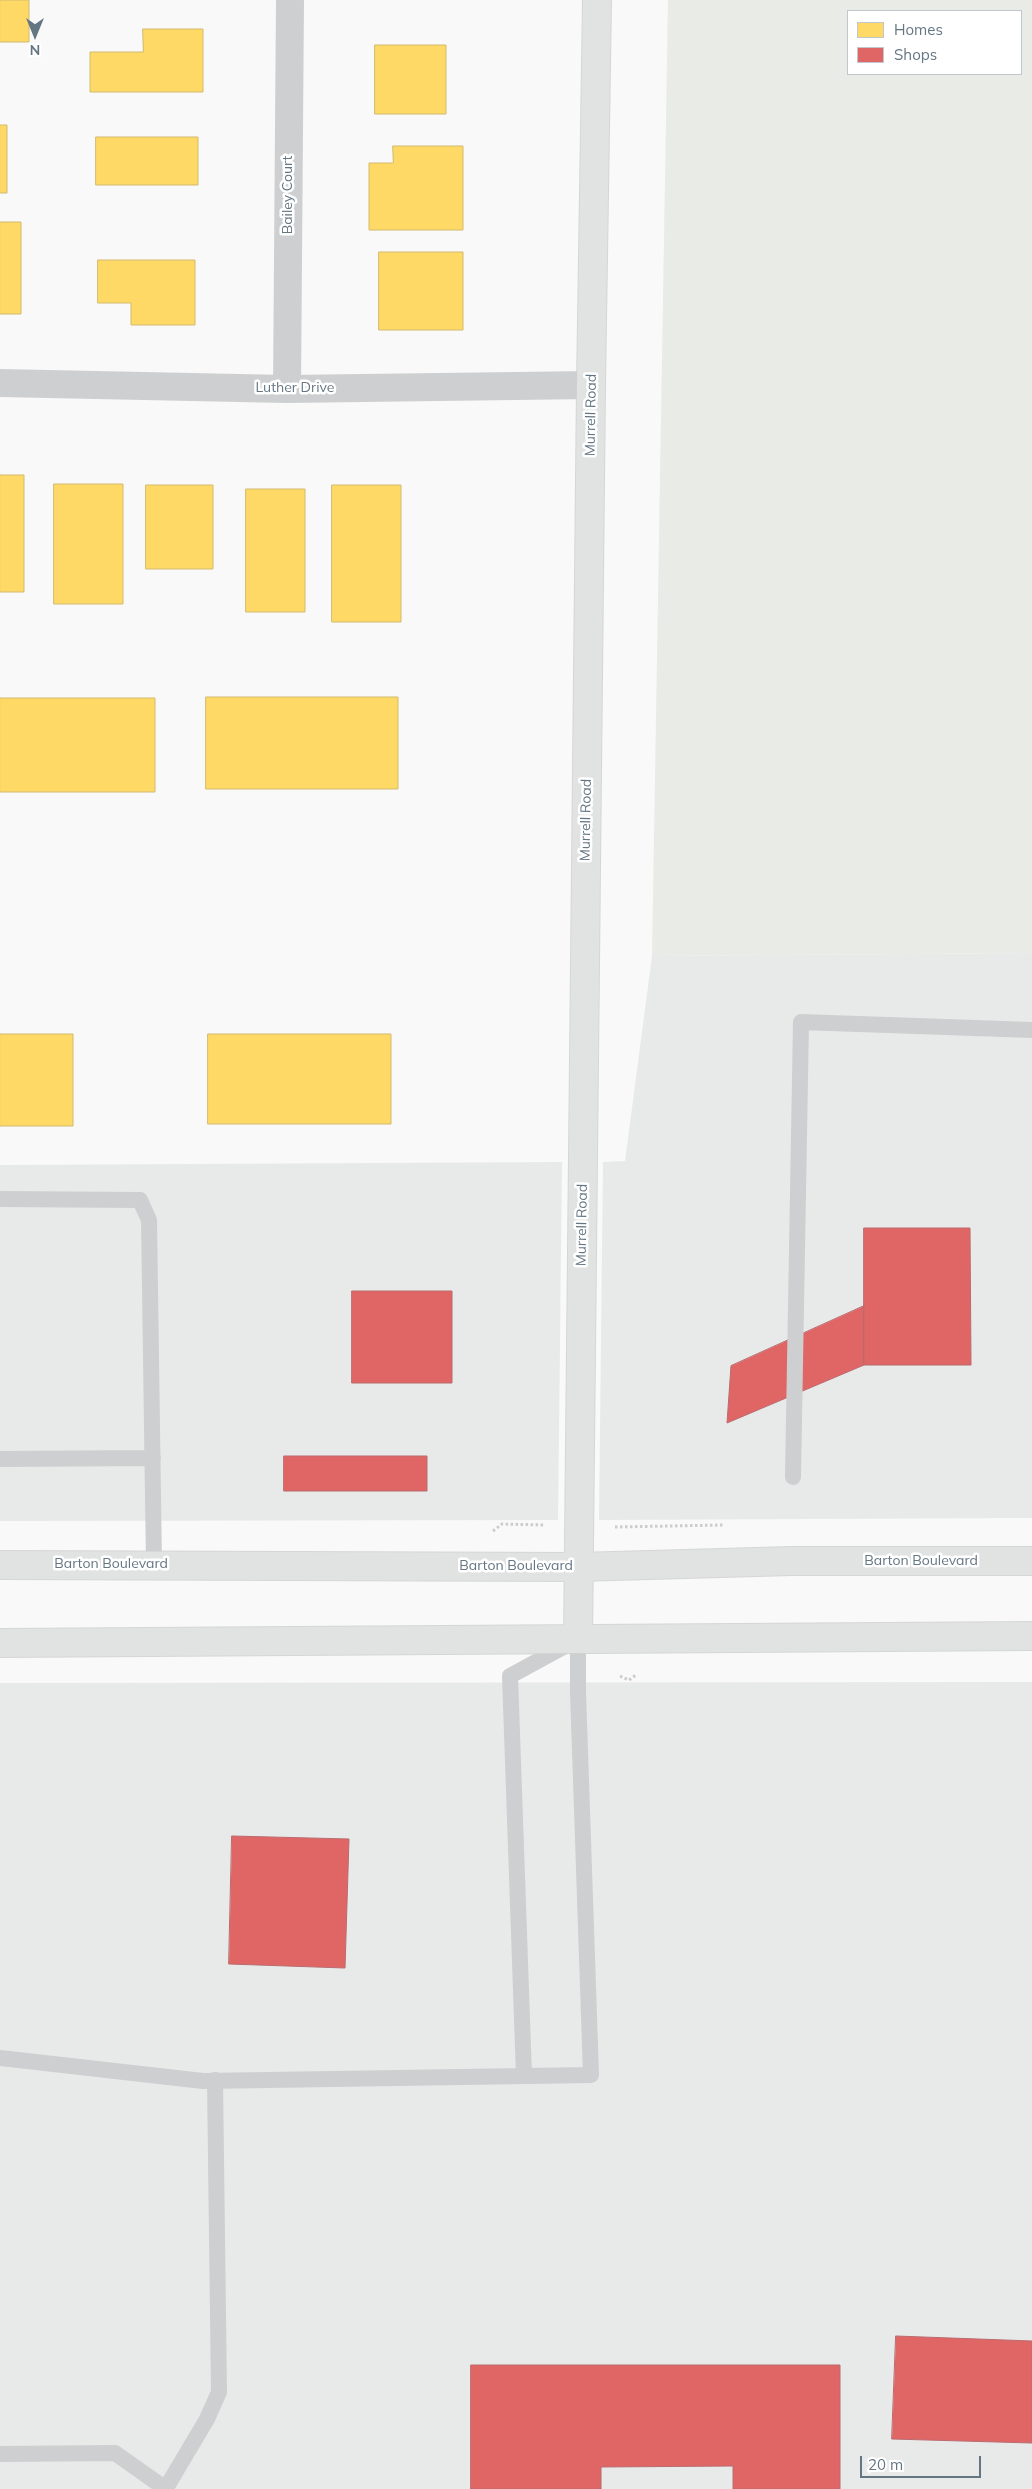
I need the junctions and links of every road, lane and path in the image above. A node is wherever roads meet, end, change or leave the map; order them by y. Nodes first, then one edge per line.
1 (290, 0) edge
2 (598, 0) edge
3 (0, 384) edge
4 (591, 385) junction
5 (287, 389) junction
6 (1032, 1030) edge
7 (0, 1199) edge
8 (153, 1458) junction
9 (0, 1460) edge
10 (793, 1477) dead end
11 (1032, 1561) edge
12 (0, 1564) edge
13 (154, 1564) junction
14 (578, 1567) junction
15 (1032, 1636) edge
16 (578, 1639) junction
17 (0, 1643) edge
18 (0, 2058) edge
19 (524, 2076) junction
20 (215, 2080) junction
21 (0, 2454) edge
22 (166, 2488) edge

1 - 5 street, Bailey Court
2 - 4 main road, Murrell Road
3 - 5 street, Luther Drive
4 - 5 street, Luther Drive
4 - 14 main road, Murrell Road
6 - 10 lane
7 - 8 lane
8 - 9 lane
8 - 13 lane
11 - 14 main road, Barton Boulevard
12 - 13 main road, Barton Boulevard
13 - 14 main road, Barton Boulevard
14 - 16 main road, Murrell Road
15 - 16 main road
16 - 17 main road
16 - 19 lane
16 - 19 lane
18 - 20 lane
19 - 20 lane
20 - 22 lane
21 - 22 lane

